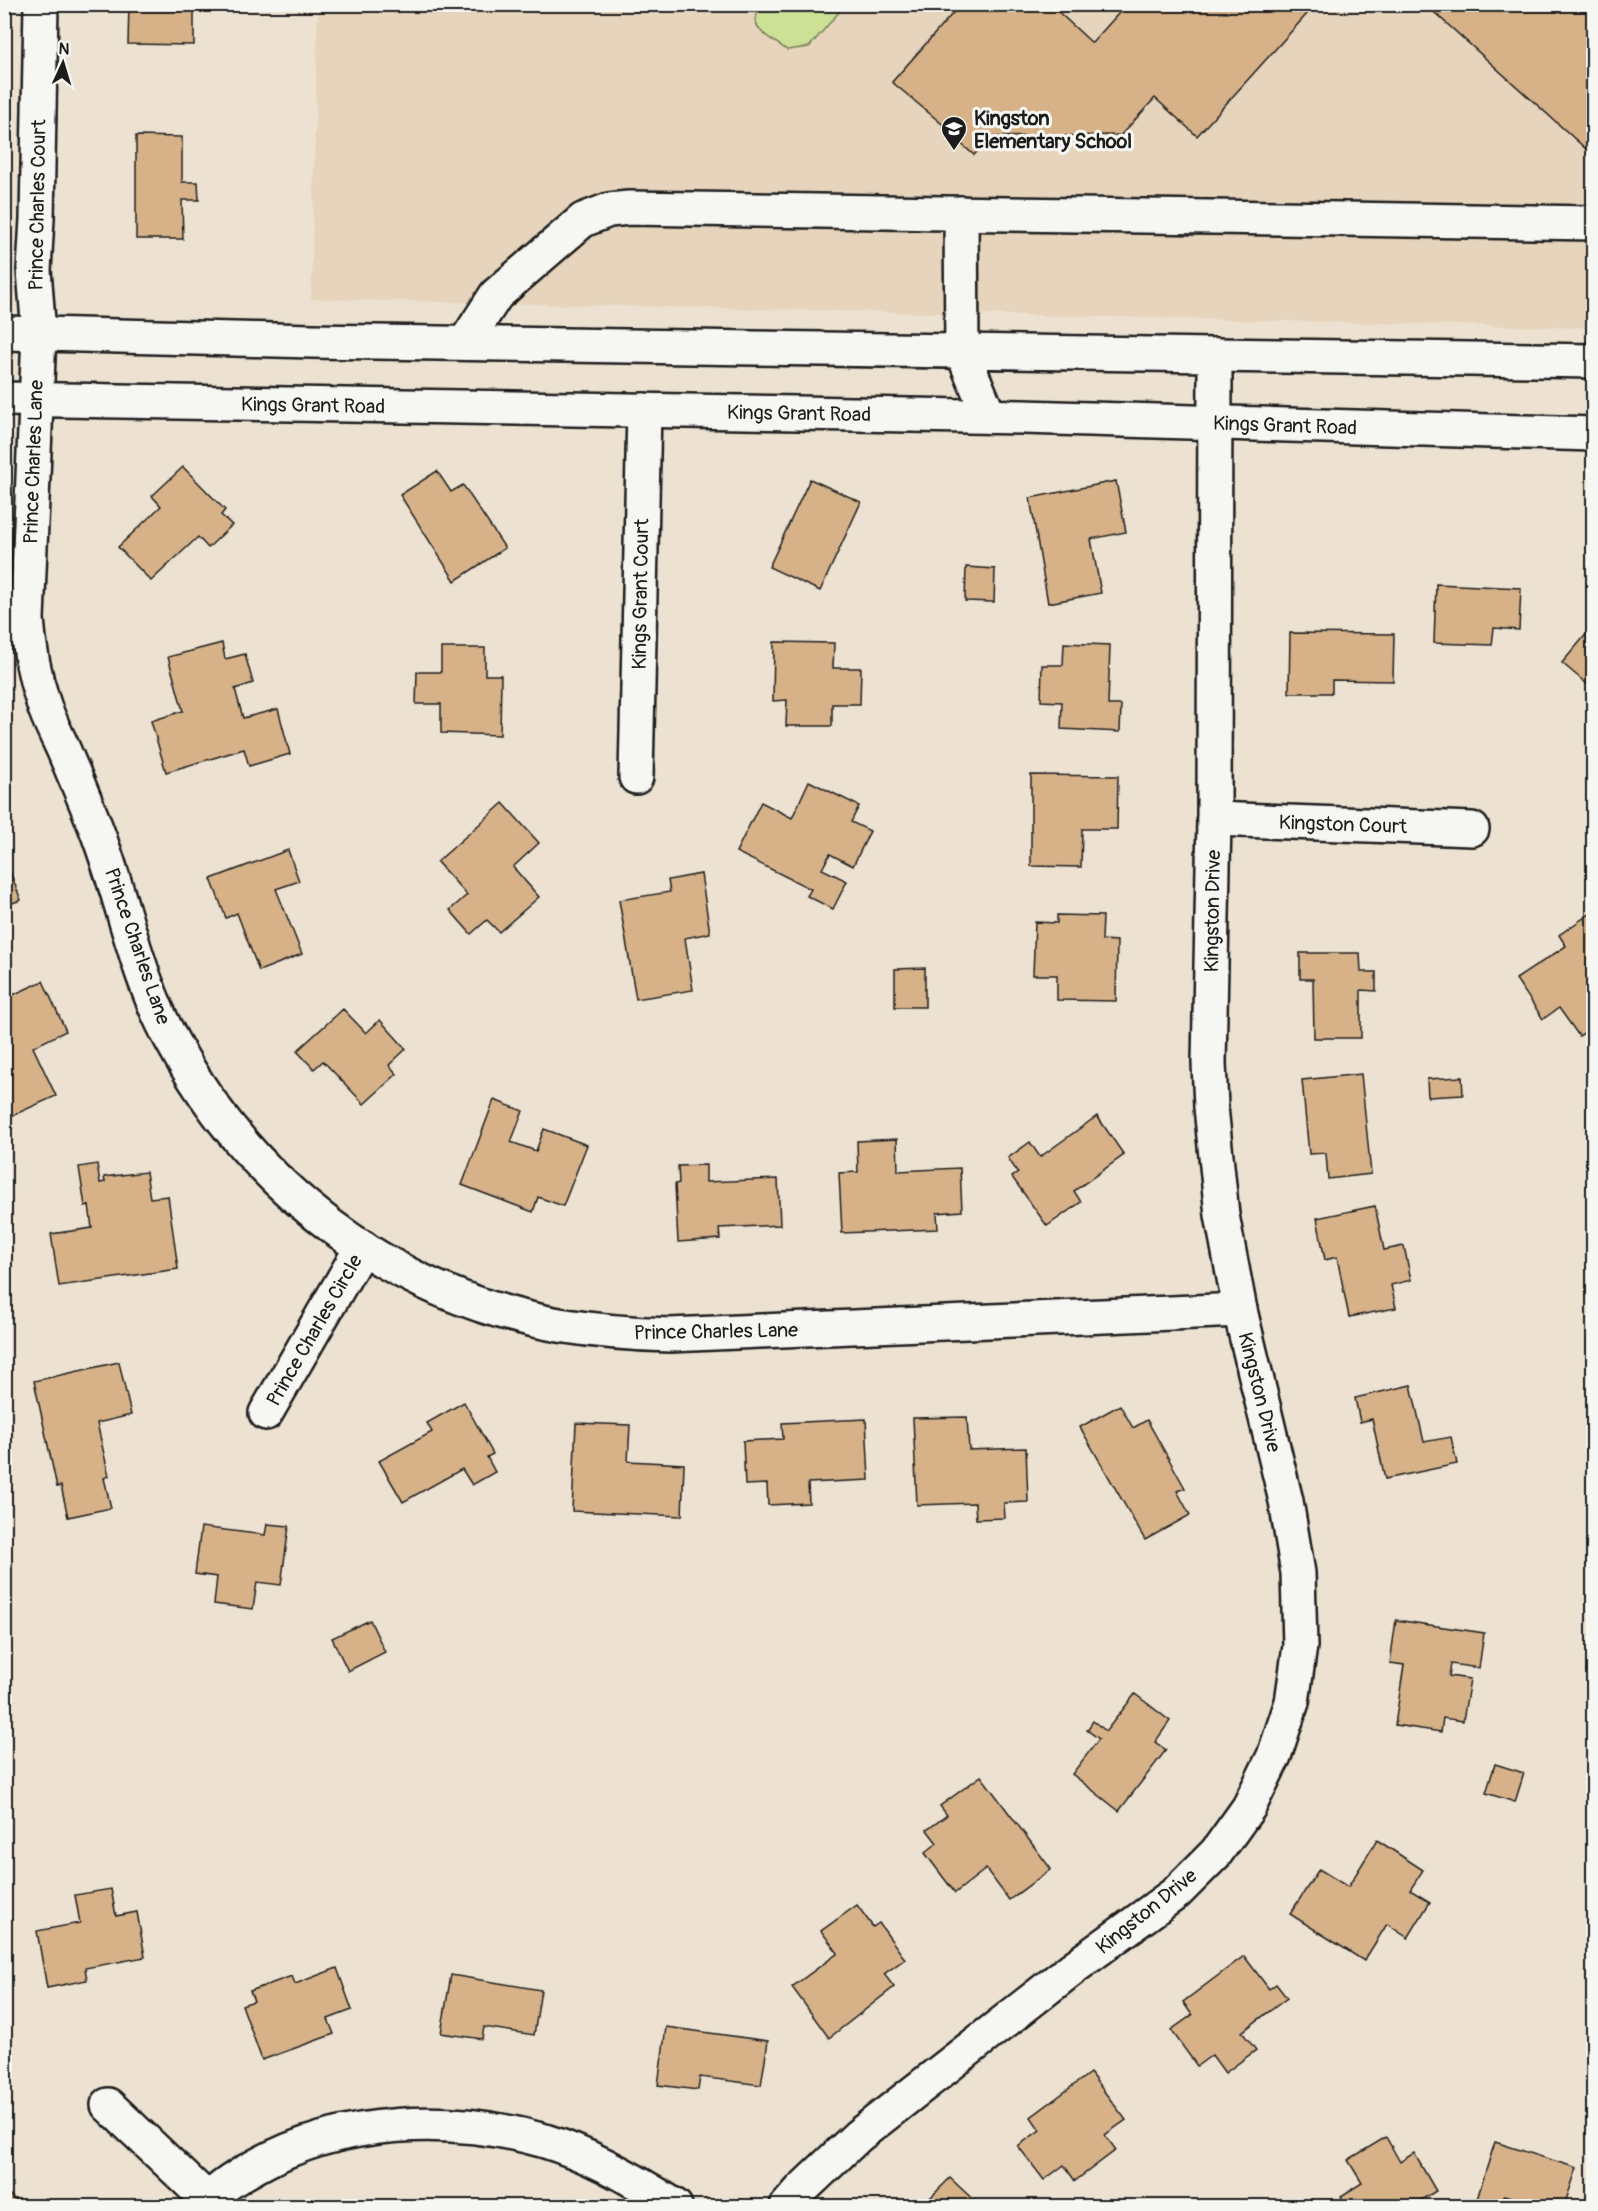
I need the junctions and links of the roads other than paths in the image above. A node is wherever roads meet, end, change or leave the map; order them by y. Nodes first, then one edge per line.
1 (41, 4) edge
2 (961, 213) junction
3 (1593, 223) edge
4 (4, 333) edge
5 (39, 334) junction
6 (465, 344) junction
7 (962, 351) junction
8 (1215, 355) junction
9 (1593, 361) edge
10 (4, 399) edge
11 (36, 400) junction
12 (644, 411) junction
13 (989, 416) junction
14 (1215, 423) junction
15 (1593, 434) edge
16 (636, 777) dead end
17 (1214, 819) junction
18 (1472, 830) dead end
19 (362, 1247) junction
20 (1240, 1310) junction
21 (266, 1413) dead end
22 (108, 2105) dead end
23 (205, 2203) edge
24 (675, 2206) edge
25 (787, 2206) edge

1 - 5 street, Prince Charles Court
2 - 3 street
2 - 6 street
2 - 7 street
4 - 5 street
5 - 6 street
5 - 11 street, Prince Charles Lane
6 - 7 street
7 - 8 street
7 - 13 street
8 - 9 street
8 - 14 street, Kingston Drive
10 - 11 street, Kings Grant Road
11 - 12 street, Kings Grant Road
11 - 19 street, Prince Charles Lane
12 - 13 street, Kings Grant Road
12 - 16 street, Kings Grant Court
13 - 14 street, Kings Grant Road
14 - 15 street, Kings Grant Road
14 - 17 street, Kingston Drive
17 - 18 street, Kingston Court
17 - 20 street, Kingston Drive
19 - 20 street, Prince Charles Lane
19 - 21 street, Prince Charles Circle
20 - 25 street, Kingston Drive
22 - 23 street
23 - 24 street

